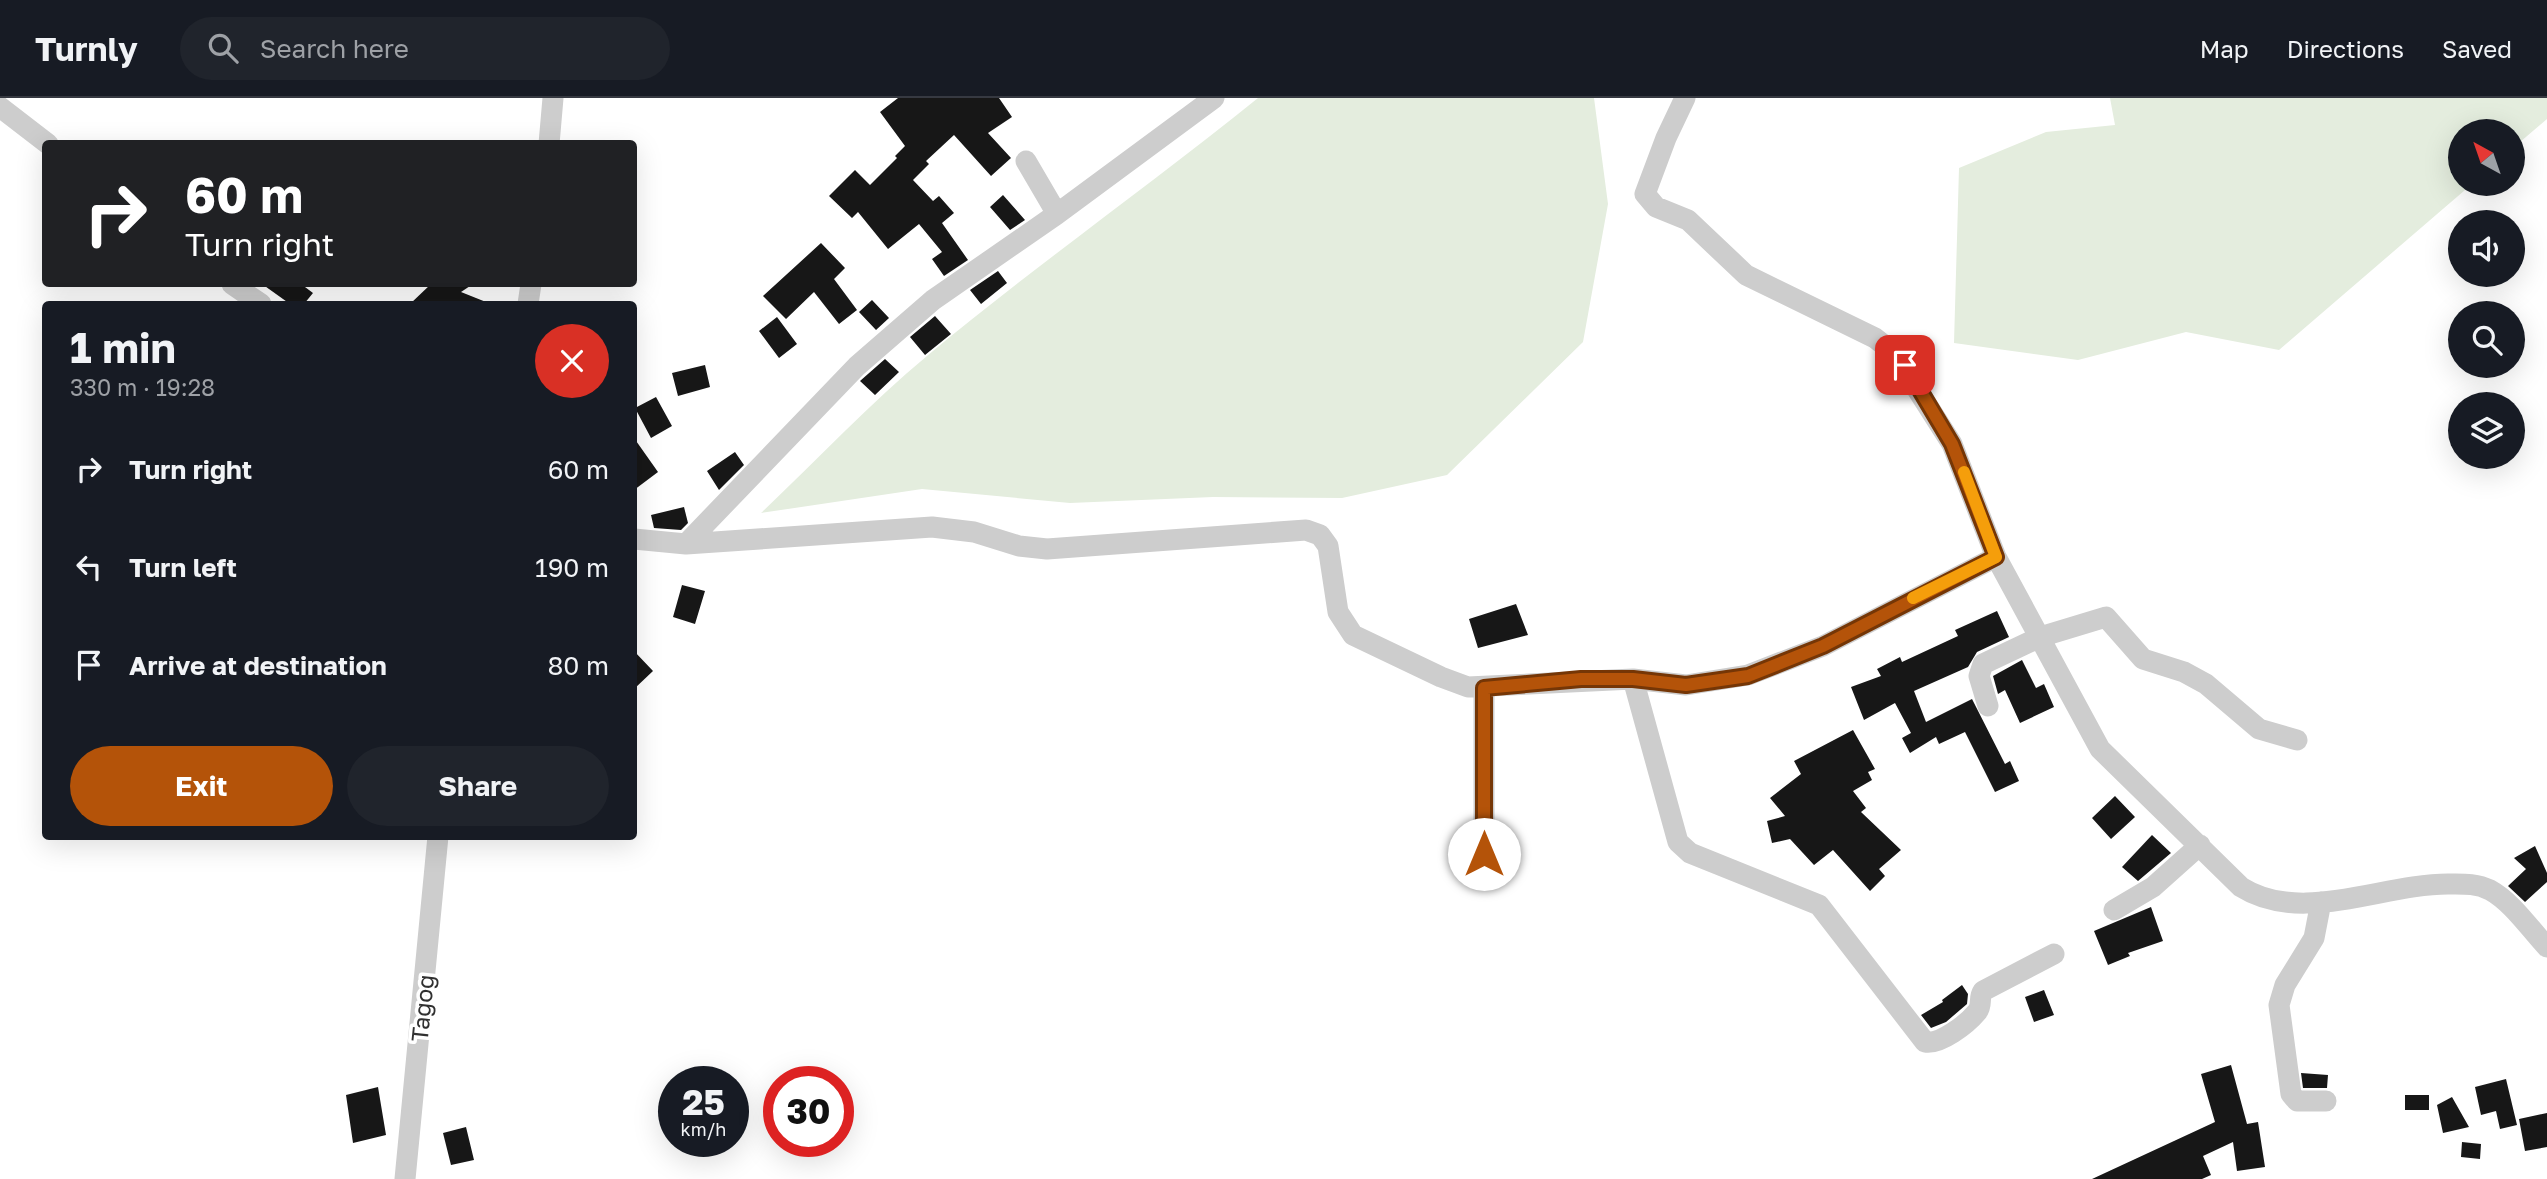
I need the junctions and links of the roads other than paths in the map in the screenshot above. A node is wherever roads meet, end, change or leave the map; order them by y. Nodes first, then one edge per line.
1 (553, 98) edge
2 (1214, 98) edge
3 (1685, 98) edge
4 (0, 107) edge
5 (43, 140) edge
6 (549, 140) edge
7 (1026, 161) dead end
8 (1057, 214) junction
9 (236, 287) edge
10 (257, 301) edge
11 (637, 539) edge
12 (685, 544) junction
13 (1996, 557) junction
14 (2040, 637) junction
15 (1633, 679) junction
16 (1484, 688) junction
17 (1989, 706) dead end
18 (2297, 740) dead end
19 (438, 840) edge
20 (2200, 845) junction
21 (1484, 854) dead end
22 (2321, 902) junction
23 (2114, 910) dead end
24 (2547, 947) edge
25 (2054, 954) dead end
26 (2326, 1101) dead end
27 (405, 1179) edge

1 - 6 street
2 - 8 street
3 - 13 street
4 - 5 street
7 - 8 street
8 - 12 street
9 - 10 street
11 - 12 street
12 - 16 street
13 - 14 street
13 - 15 street
14 - 17 street
14 - 18 street
14 - 20 street
15 - 16 street
15 - 25 street
16 - 21 street
19 - 27 street, Tagog
20 - 22 street
20 - 23 street
22 - 24 street
22 - 26 street

